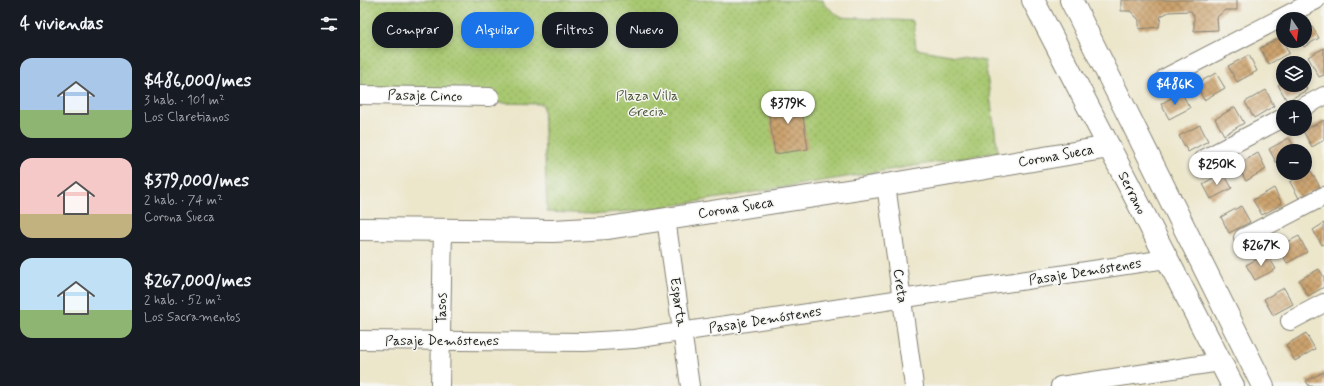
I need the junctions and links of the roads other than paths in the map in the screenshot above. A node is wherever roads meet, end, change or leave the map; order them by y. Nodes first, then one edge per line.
1 (1033, 0) edge
2 (1071, 0) edge
3 (1316, 0) edge
4 (1165, 78) dead end
5 (360, 95) edge
6 (1324, 96) edge
7 (490, 97) dead end
8 (1312, 102) edge
9 (1276, 122) edge
10 (1109, 147) junction
11 (1204, 160) dead end
12 (886, 185) junction
13 (1324, 196) edge
14 (666, 219) junction
15 (360, 229) edge
16 (443, 230) junction
17 (1243, 238) dead end
18 (1166, 259) junction
19 (902, 299) junction
20 (1324, 303) edge
21 (1290, 320) dead end
22 (682, 333) junction
23 (360, 340) edge
24 (441, 341) junction
25 (1220, 362) junction
26 (440, 386) edge
27 (690, 386) edge
28 (914, 386) edge
29 (1060, 386) edge
30 (1233, 386) edge
31 (1263, 386) edge

1 - 10 main road, Serrano
2 - 31 main road
3 - 4 street
5 - 7 street, Pasaje Cinco
6 - 8 street
9 - 11 street
10 - 12 main road, Corona Sueca
10 - 18 main road, Serrano
12 - 14 main road, Corona Sueca
12 - 19 street, Creta
13 - 17 street
14 - 16 main road, Corona Sueca
14 - 22 street, Esparta
15 - 16 main road, Corona Sueca
16 - 24 street, Tasos
18 - 19 street, Pasaje Demóstenes
18 - 25 main road, Serrano
19 - 22 street, Pasaje Demóstenes
19 - 28 street, Creta
20 - 21 street
22 - 24 street, Pasaje Demóstenes
22 - 27 street, Esparta
23 - 24 street, Pasaje Demóstenes
24 - 26 street, Tasos
25 - 29 street
25 - 30 main road, Serrano

